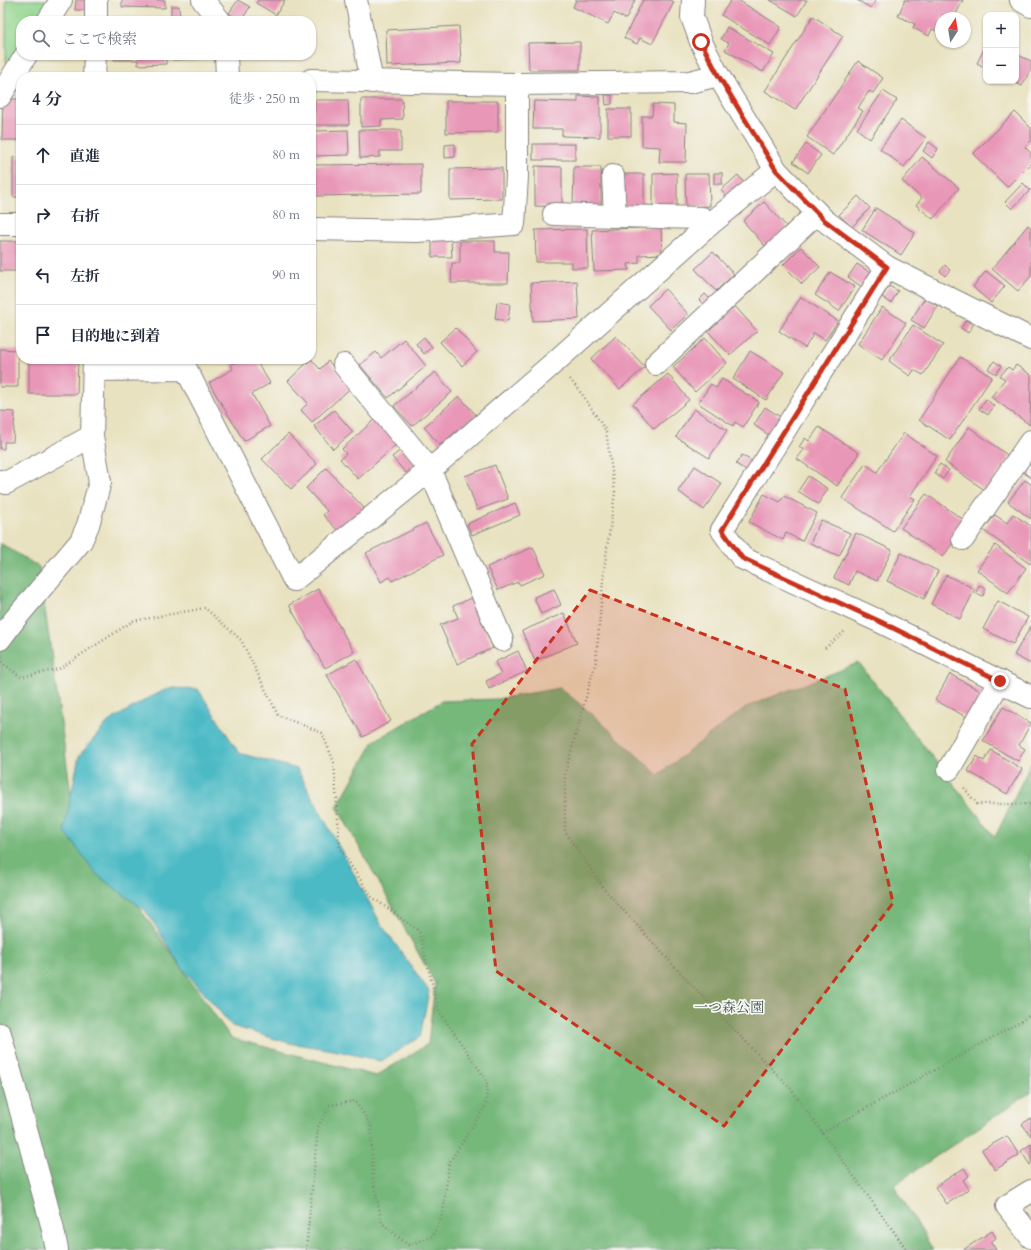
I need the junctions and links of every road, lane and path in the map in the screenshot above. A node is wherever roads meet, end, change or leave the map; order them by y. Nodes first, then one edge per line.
1 (61, 0) edge
2 (96, 0) edge
3 (203, 0) edge
4 (356, 0) edge
5 (694, 0) edge
6 (1021, 0) edge
7 (1031, 6) edge
8 (51, 16) edge
9 (96, 16) edge
10 (216, 16) edge
11 (23, 60) edge
12 (95, 60) edge
13 (226, 60) edge
14 (94, 72) edge
15 (227, 72) edge
16 (718, 75) junction
17 (11, 77) edge
18 (316, 80) edge
19 (372, 82) junction
20 (517, 84) junction
21 (0, 96) edge
22 (776, 170) junction
23 (613, 176) dead end
24 (817, 213) junction
25 (554, 214) dead end
26 (615, 216) junction
27 (0, 224) edge
28 (16, 224) edge
29 (709, 225) junction
30 (316, 229) edge
31 (887, 267) junction
32 (1031, 339) edge
33 (556, 361) junction
34 (656, 364) dead end
35 (94, 365) edge
36 (344, 365) dead end
37 (92, 436) junction
38 (1031, 441) edge
39 (430, 470) junction
40 (0, 481) edge
41 (963, 539) dead end
42 (0, 639) edge
43 (502, 640) dead end
44 (0, 661) edge
45 (1000, 681) junction
46 (1031, 697) edge
47 (949, 769) joint
48 (1031, 804) edge
49 (1031, 1013) edge
50 (0, 1034) edge
51 (822, 1133) junction
52 (1031, 1191) edge
53 (1031, 1237) edge
54 (57, 1250) edge
55 (306, 1250) edge
56 (907, 1250) edge

1 - 8 street
2 - 9 street
3 - 10 street
4 - 19 street
5 - 16 street
6 - 7 street
11 - 17 street
12 - 14 street
13 - 15 street
16 - 20 street
16 - 22 street
17 - 21 street
18 - 19 street
19 - 20 street
20 - 30 street
22 - 24 street
22 - 29 street
23 - 26 street
24 - 31 street
24 - 34 street
25 - 26 street
26 - 29 street
27 - 28 street
29 - 33 street
31 - 32 street
31 - 45 street
33 - 39 street
33 - 51 path
35 - 37 street
35 - 39 street
36 - 39 street
37 - 40 street
37 - 42 street
38 - 41 street
39 - 43 street
44 - 55 path
45 - 46 street
45 - 47 street
47 - 48 path
49 - 51 path
50 - 54 street
51 - 56 path
52 - 53 street

